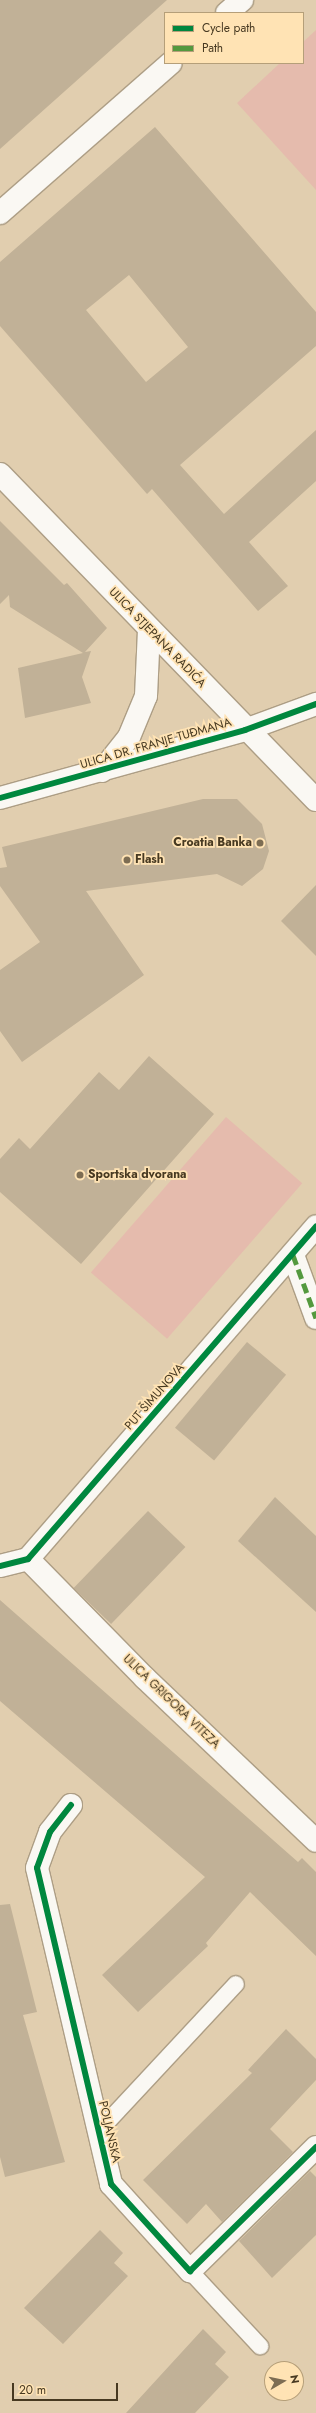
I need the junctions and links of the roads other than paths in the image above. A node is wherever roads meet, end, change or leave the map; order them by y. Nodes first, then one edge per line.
1 (242, 0) edge
2 (228, 12) edge
3 (170, 64) edge
4 (0, 213) edge
5 (0, 474) edge
6 (149, 630) junction
7 (316, 704) edge
8 (245, 730) junction
9 (102, 771) junction
10 (0, 798) edge
11 (316, 800) edge
12 (316, 1226) edge
13 (293, 1255) junction
14 (316, 1318) edge
15 (28, 1559) junction
16 (0, 1566) edge
17 (71, 1805) dead end
18 (316, 1841) edge
19 (236, 1984) dead end
20 (98, 2132) junction
21 (316, 2147) edge
22 (190, 2271) junction
23 (260, 2346) dead end

1 - 2 street
3 - 4 street
5 - 6 street, ULICA STJEPANA RADIĆA
6 - 8 street, ULICA STJEPANA RADIĆA
6 - 9 street
7 - 8 street, ULICA DR. FRANJE TUĐMANA
8 - 9 street, ULICA DR. FRANJE TUĐMANA
8 - 11 street, ULICA STJEPANA RADIĆA
9 - 10 street, ULICA DR. FRANJE TUĐMANA
12 - 13 street, PUT ŠIMUNOVA
13 - 14 street
13 - 15 street, PUT ŠIMUNOVA
15 - 16 street
15 - 18 street, ULICA GRIGORA VITEZA
17 - 20 street, POLJANSKA
19 - 20 lane
20 - 22 street, POLJANSKA
21 - 22 street
22 - 23 lane

